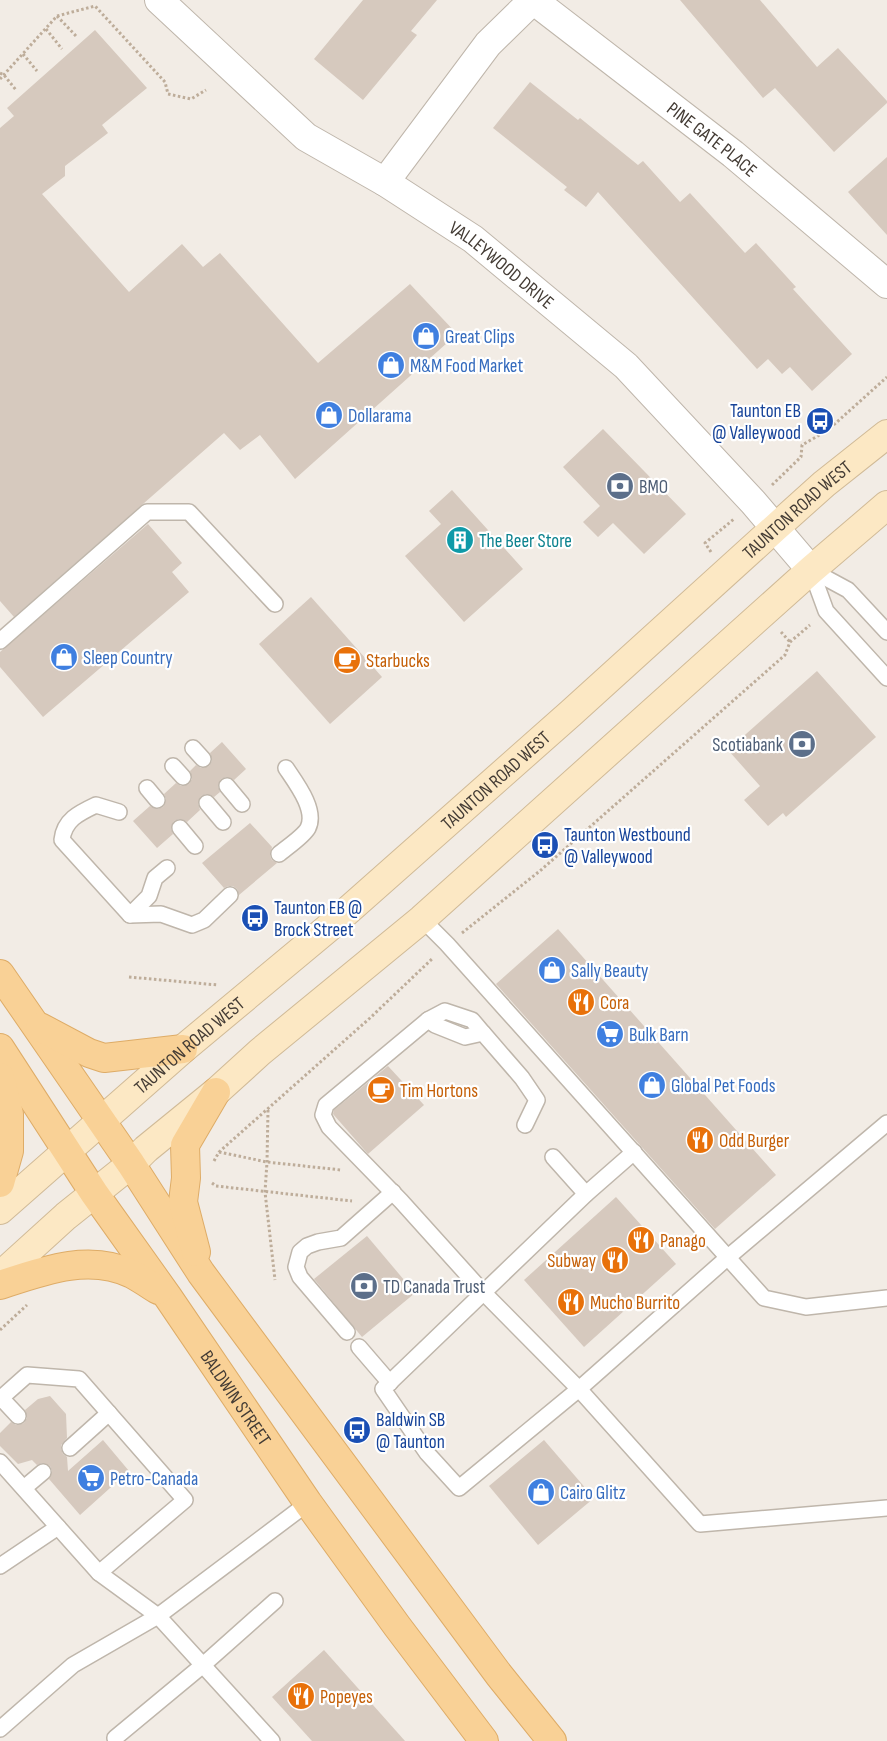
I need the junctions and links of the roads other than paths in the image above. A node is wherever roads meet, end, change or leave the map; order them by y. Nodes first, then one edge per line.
1 (159, 0) edge
2 (385, 182) junction
3 (887, 284) edge
4 (887, 434) edge
5 (887, 505) edge
6 (776, 528) junction
7 (811, 570) junction
8 (275, 604) dead end
9 (887, 632) edge
10 (0, 641) edge
11 (887, 678) edge
12 (286, 768) dead end
13 (227, 786) dead end
14 (147, 788) dead end
15 (157, 800) dead end
16 (207, 803) dead end
17 (242, 804) dead end
18 (119, 812) dead end
19 (223, 822) dead end
20 (180, 828) dead end
21 (195, 846) dead end
22 (279, 854) dead end
23 (167, 868) dead end
24 (230, 895) dead end
25 (130, 916) junction
26 (422, 920) junction
27 (0, 974) edge
28 (35, 1024) junction
29 (0, 1048) edge
30 (183, 1049) junction
31 (0, 1077) edge
32 (216, 1092) junction
33 (101, 1121) junction
34 (887, 1123) edge
35 (525, 1125) dead end
36 (66, 1151) junction
37 (634, 1152) junction
38 (553, 1157) dead end
39 (131, 1164) junction
40 (0, 1183) edge
41 (393, 1192) junction
42 (94, 1193) junction
43 (586, 1194) junction
44 (0, 1210) edge
45 (727, 1258) junction
46 (202, 1273) junction
47 (0, 1276) edge
48 (0, 1285) edge
49 (483, 1292) junction
50 (168, 1296) junction
51 (887, 1298) edge
52 (347, 1332) dead end
53 (359, 1347) dead end
54 (390, 1383) junction
55 (579, 1389) junction
56 (0, 1398) edge
57 (109, 1413) junction
58 (18, 1416) dead end
59 (70, 1448) dead end
60 (0, 1462) edge
61 (42, 1472) dead end
62 (24, 1488) junction
63 (308, 1503) junction
64 (887, 1508) edge
65 (58, 1527) junction
66 (0, 1566) edge
67 (99, 1573) junction
68 (276, 1601) dead end
69 (158, 1616) junction
70 (203, 1665) junction
71 (0, 1729) edge
72 (115, 1738) dead end
73 (272, 1741) edge
74 (484, 1741) edge
75 (552, 1741) edge

1 - 2 street, VALLEYWOOD DRIVE
2 - 3 street, PINE GATE PLACE
2 - 6 street, VALLEYWOOD DRIVE
4 - 6 main road, TAUNTON ROAD WEST
5 - 7 main road
6 - 7 street, VALLEYWOOD DRIVE
6 - 30 main road, TAUNTON ROAD WEST
7 - 9 lane
7 - 11 lane
7 - 26 main road
8 - 10 lane
12 - 22 lane
13 - 17 lane
14 - 15 lane
16 - 19 lane
18 - 25 lane
20 - 21 lane
23 - 25 lane
24 - 25 lane
26 - 32 main road
26 - 37 lane
27 - 28 main road
28 - 30 main road
28 - 33 main road
29 - 36 main road, BALDWIN STREET
30 - 33 main road, TAUNTON ROAD WEST
31 - 40 main road
32 - 39 main road
32 - 46 main road
33 - 36 main road, TAUNTON ROAD WEST
33 - 39 main road
34 - 45 lane
35 - 41 lane
36 - 42 main road, BALDWIN STREET
36 - 44 main road, TAUNTON ROAD WEST
37 - 43 lane
37 - 45 lane
38 - 43 lane
39 - 42 main road
39 - 46 main road
41 - 49 lane
41 - 52 lane
42 - 47 main road
42 - 50 main road, BALDWIN STREET
43 - 49 lane
45 - 51 lane
45 - 55 lane
46 - 75 main road
48 - 50 main road
49 - 54 lane
49 - 55 lane
50 - 63 main road, BALDWIN STREET
53 - 54 lane
54 - 55 lane
55 - 64 lane
56 - 57 lane
56 - 58 lane
57 - 59 lane
57 - 67 lane
60 - 62 lane
61 - 62 lane
62 - 65 lane
63 - 69 lane
63 - 74 main road, BALDWIN STREET
65 - 66 lane
65 - 67 lane
67 - 69 lane
68 - 70 lane
69 - 70 lane
69 - 71 lane
70 - 72 lane
70 - 73 lane

